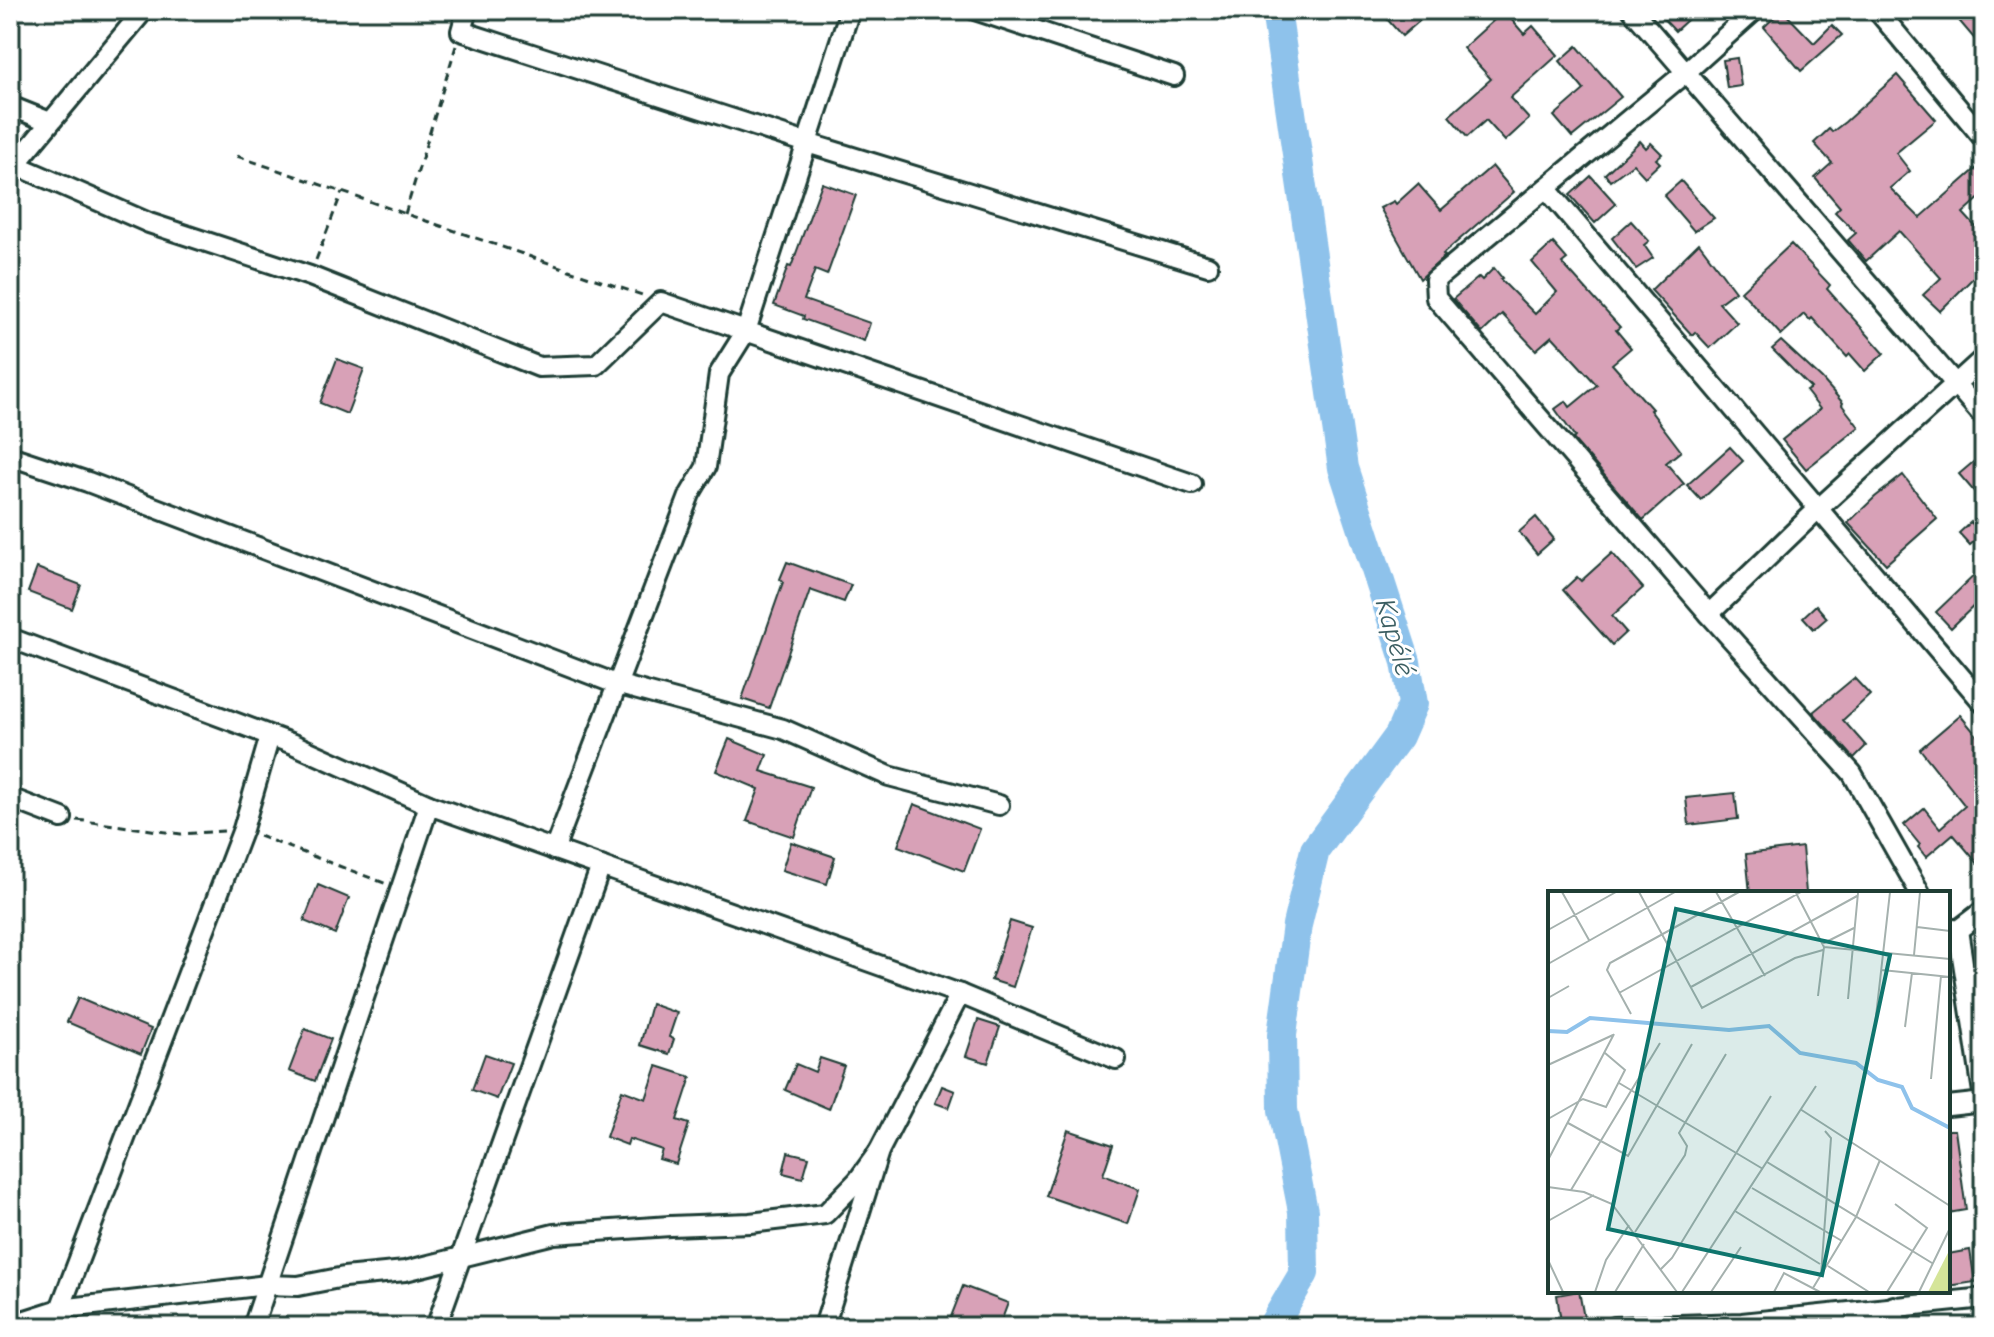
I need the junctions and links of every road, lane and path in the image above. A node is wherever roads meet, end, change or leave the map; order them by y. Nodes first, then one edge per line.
1 (144, 10) edge
2 (467, 10) edge
3 (850, 10) edge
4 (975, 10) edge
5 (1632, 10) edge
6 (1755, 10) edge
7 (1877, 10) edge
8 (461, 31) junction
9 (1686, 72) junction
10 (1174, 76) dead end
11 (10, 106) edge
12 (50, 122) junction
13 (1984, 139) edge
14 (807, 143) junction
15 (237, 156) dead end
16 (13, 168) edge
17 (1546, 188) junction
18 (342, 192) junction
19 (405, 214) junction
20 (1208, 266) dead end
21 (310, 276) junction
22 (661, 302) junction
23 (746, 331) junction
24 (1984, 358) edge
25 (1954, 383) junction
26 (1984, 417) edge
27 (10, 456) edge
28 (1192, 484) dead end
29 (1818, 509) junction
30 (1709, 614) junction
31 (10, 638) edge
32 (616, 684) junction
33 (1984, 704) edge
34 (270, 736) junction
35 (10, 798) edge
36 (429, 805) junction
37 (999, 805) dead end
38 (62, 818) dead end
39 (554, 850) junction
40 (601, 866) junction
41 (1919, 891) edge
42 (1980, 920) edge
43 (1953, 929) edge
44 (960, 994) junction
45 (1116, 1059) dead end
46 (1984, 1100) edge
47 (1950, 1106) edge
48 (879, 1151) junction
49 (462, 1255) junction
50 (267, 1285) junction
51 (1984, 1298) edge
52 (1894, 1306) junction
53 (60, 1309) junction
54 (10, 1325) edge
55 (253, 1327) edge
56 (436, 1327) edge
57 (824, 1327) edge
58 (1615, 1327) edge
59 (1896, 1327) edge

1 - 12 street
2 - 8 street
3 - 14 street
4 - 10 street
5 - 9 street
6 - 9 street
7 - 13 street
8 - 14 street
8 - 19 path
9 - 17 street
9 - 25 street
11 - 12 street
12 - 16 street
14 - 20 street
14 - 23 street
15 - 18 path
16 - 21 street
17 - 29 street
17 - 30 street
18 - 19 path
18 - 21 path
19 - 22 path
21 - 22 street
22 - 23 street
23 - 28 street
23 - 32 street
24 - 25 street
25 - 26 street
25 - 29 street
27 - 32 street
29 - 30 street
29 - 33 street
30 - 41 street
31 - 34 street
32 - 37 street
32 - 39 street
34 - 36 street
34 - 53 street
35 - 38 street
36 - 39 street
36 - 50 street
39 - 40 street
40 - 44 street
40 - 49 street
42 - 43 street
43 - 46 street
44 - 45 street
44 - 48 street
46 - 47 street
48 - 49 street
48 - 57 street
49 - 50 street
49 - 56 street
50 - 53 street
50 - 55 street
51 - 52 street
52 - 58 street
52 - 59 street
53 - 54 street

